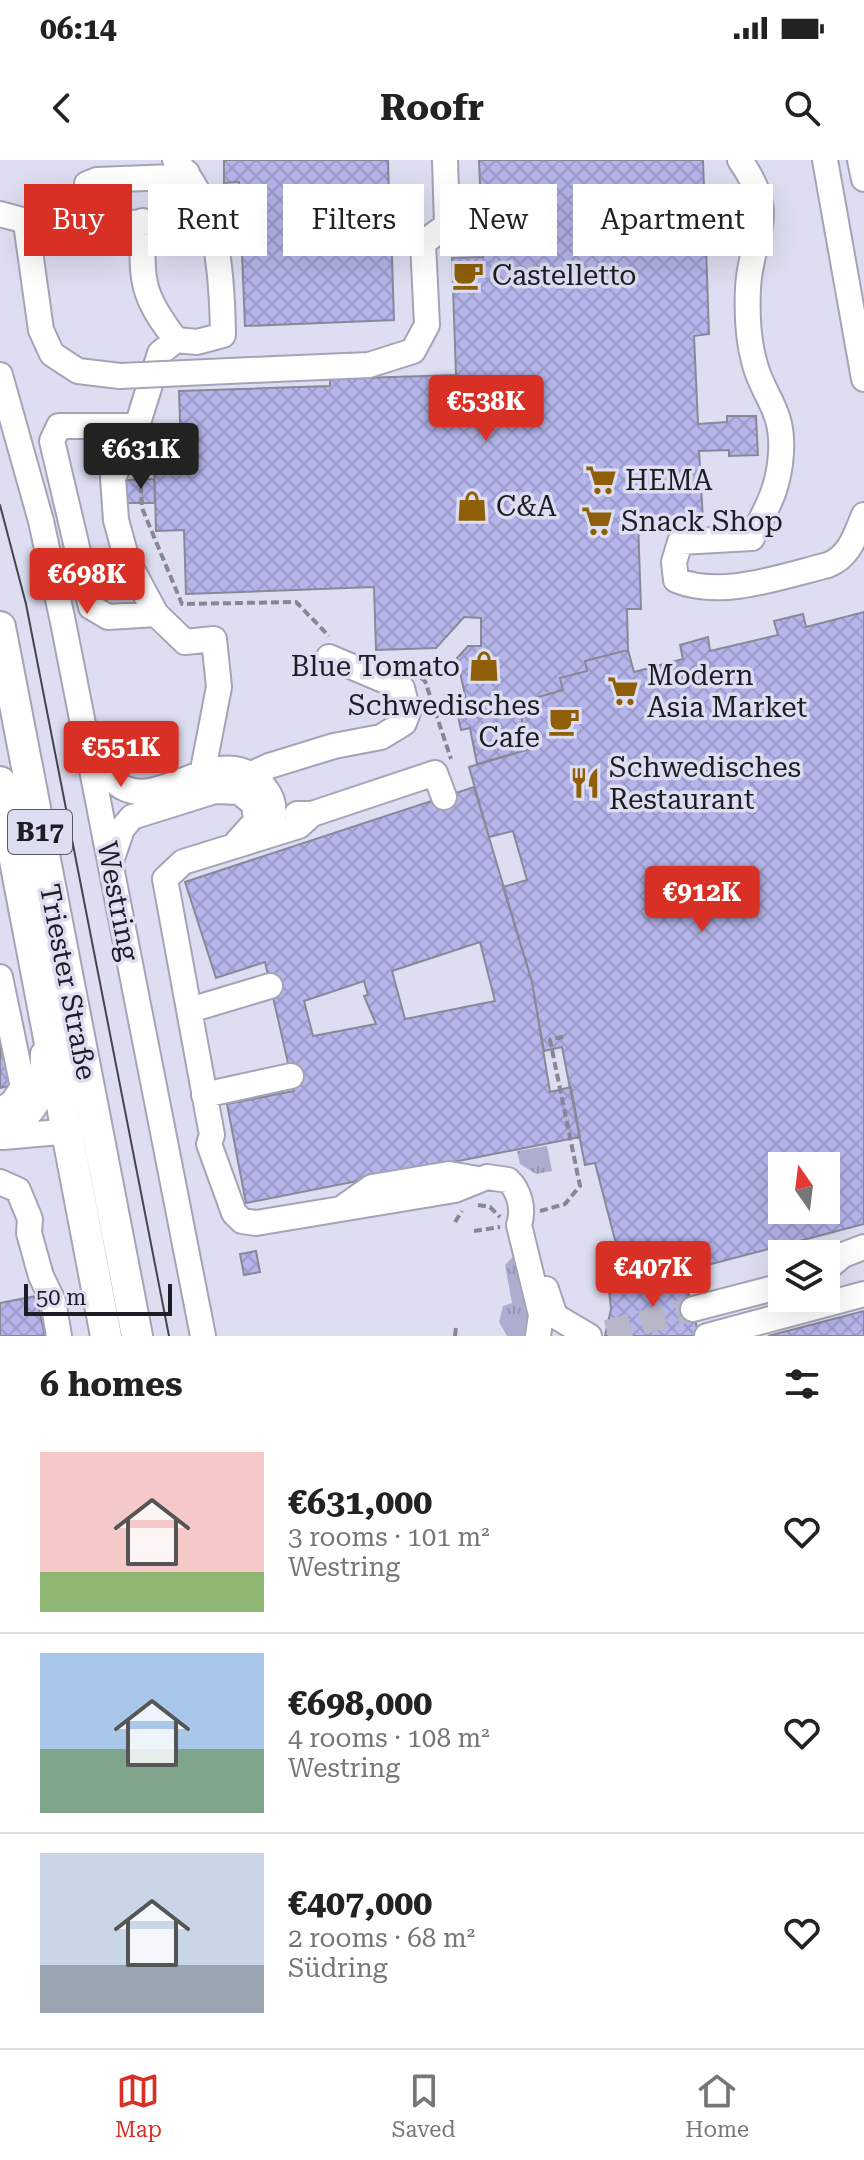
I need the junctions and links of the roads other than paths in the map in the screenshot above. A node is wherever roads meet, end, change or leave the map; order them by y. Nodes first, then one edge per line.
1 (445, 160) edge
2 (740, 160) edge
3 (825, 160) edge
4 (860, 160) edge
5 (181, 167) edge
6 (864, 179) edge
7 (87, 184) edge
8 (0, 214) edge
9 (24, 228) edge
10 (132, 228) edge
11 (148, 228) edge
12 (0, 229) edge
13 (24, 229) edge
14 (142, 229) junction
15 (132, 230) edge
16 (30, 256) edge
17 (217, 256) edge
18 (176, 340) junction
19 (0, 375) edge
20 (864, 379) edge
21 (137, 426) junction
22 (864, 515) edge
23 (156, 614) junction
24 (0, 627) edge
25 (332, 649) road end
26 (84, 723) junction
27 (251, 774) junction
28 (0, 782) edge
29 (209, 783) junction
30 (444, 797) dead end
31 (273, 803) junction
32 (306, 827) junction
33 (267, 835) junction
34 (232, 846) junction
35 (110, 864) junction
36 (0, 977) edge
37 (270, 986) dead end
38 (190, 1010) junction
39 (43, 1016) junction
40 (291, 1076) dead end
41 (204, 1095) junction
42 (0, 1111) edge
43 (82, 1130) junction
44 (0, 1136) edge
45 (0, 1182) edge
46 (399, 1185) junction
47 (345, 1206) junction
48 (522, 1215) junction
49 (864, 1247) edge
50 (840, 1258) edge
51 (864, 1265) edge
52 (840, 1269) edge
53 (191, 1279) junction
54 (768, 1290) edge
55 (864, 1294) edge
56 (693, 1309) tunnel mouth
57 (596, 1335) edge
58 (59, 1336) edge
59 (106, 1336) edge
60 (137, 1336) edge
61 (203, 1336) edge
62 (219, 1336) edge
63 (538, 1336) edge
64 (707, 1336) edge

1 - 16 street, bridge
2 - 22 street
3 - 20 street
4 - 6 street
5 - 7 street
8 - 9 street
10 - 14 street
11 - 14 street
12 - 13 street
14 - 15 street
14 - 18 street
17 - 18 street
18 - 21 street
19 - 26 street, Westring
21 - 23 street
21 - 23 street
23 - 29 street
24 - 43 main road, Triester Straße / B17
25 - 27 street
26 - 29 street
26 - 35 street, Westring
27 - 29 street
27 - 31 street
28 - 39 main road, Triester Straße / B17
29 - 34 street
29 - 35 street
30 - 32 street
31 - 32 street
31 - 33 street
32 - 33 street
33 - 34 street
34 - 38 street
35 - 53 street, Westring
36 - 42 street
37 - 38 street
38 - 41 street
39 - 43 main road, Triester Straße / B17
39 - 44 street
40 - 41 street
41 - 47 street
43 - 44 street
43 - 59 main road, Triester Straße / B17
43 - 60 main road, Triester Straße / B17
45 - 58 street
46 - 47 street
46 - 47 street
46 - 48 street
48 - 57 street
48 - 63 street
49 - 50 street
51 - 52 street
53 - 61 street, Westring
53 - 62 street
54 - 56 street
55 - 64 street

